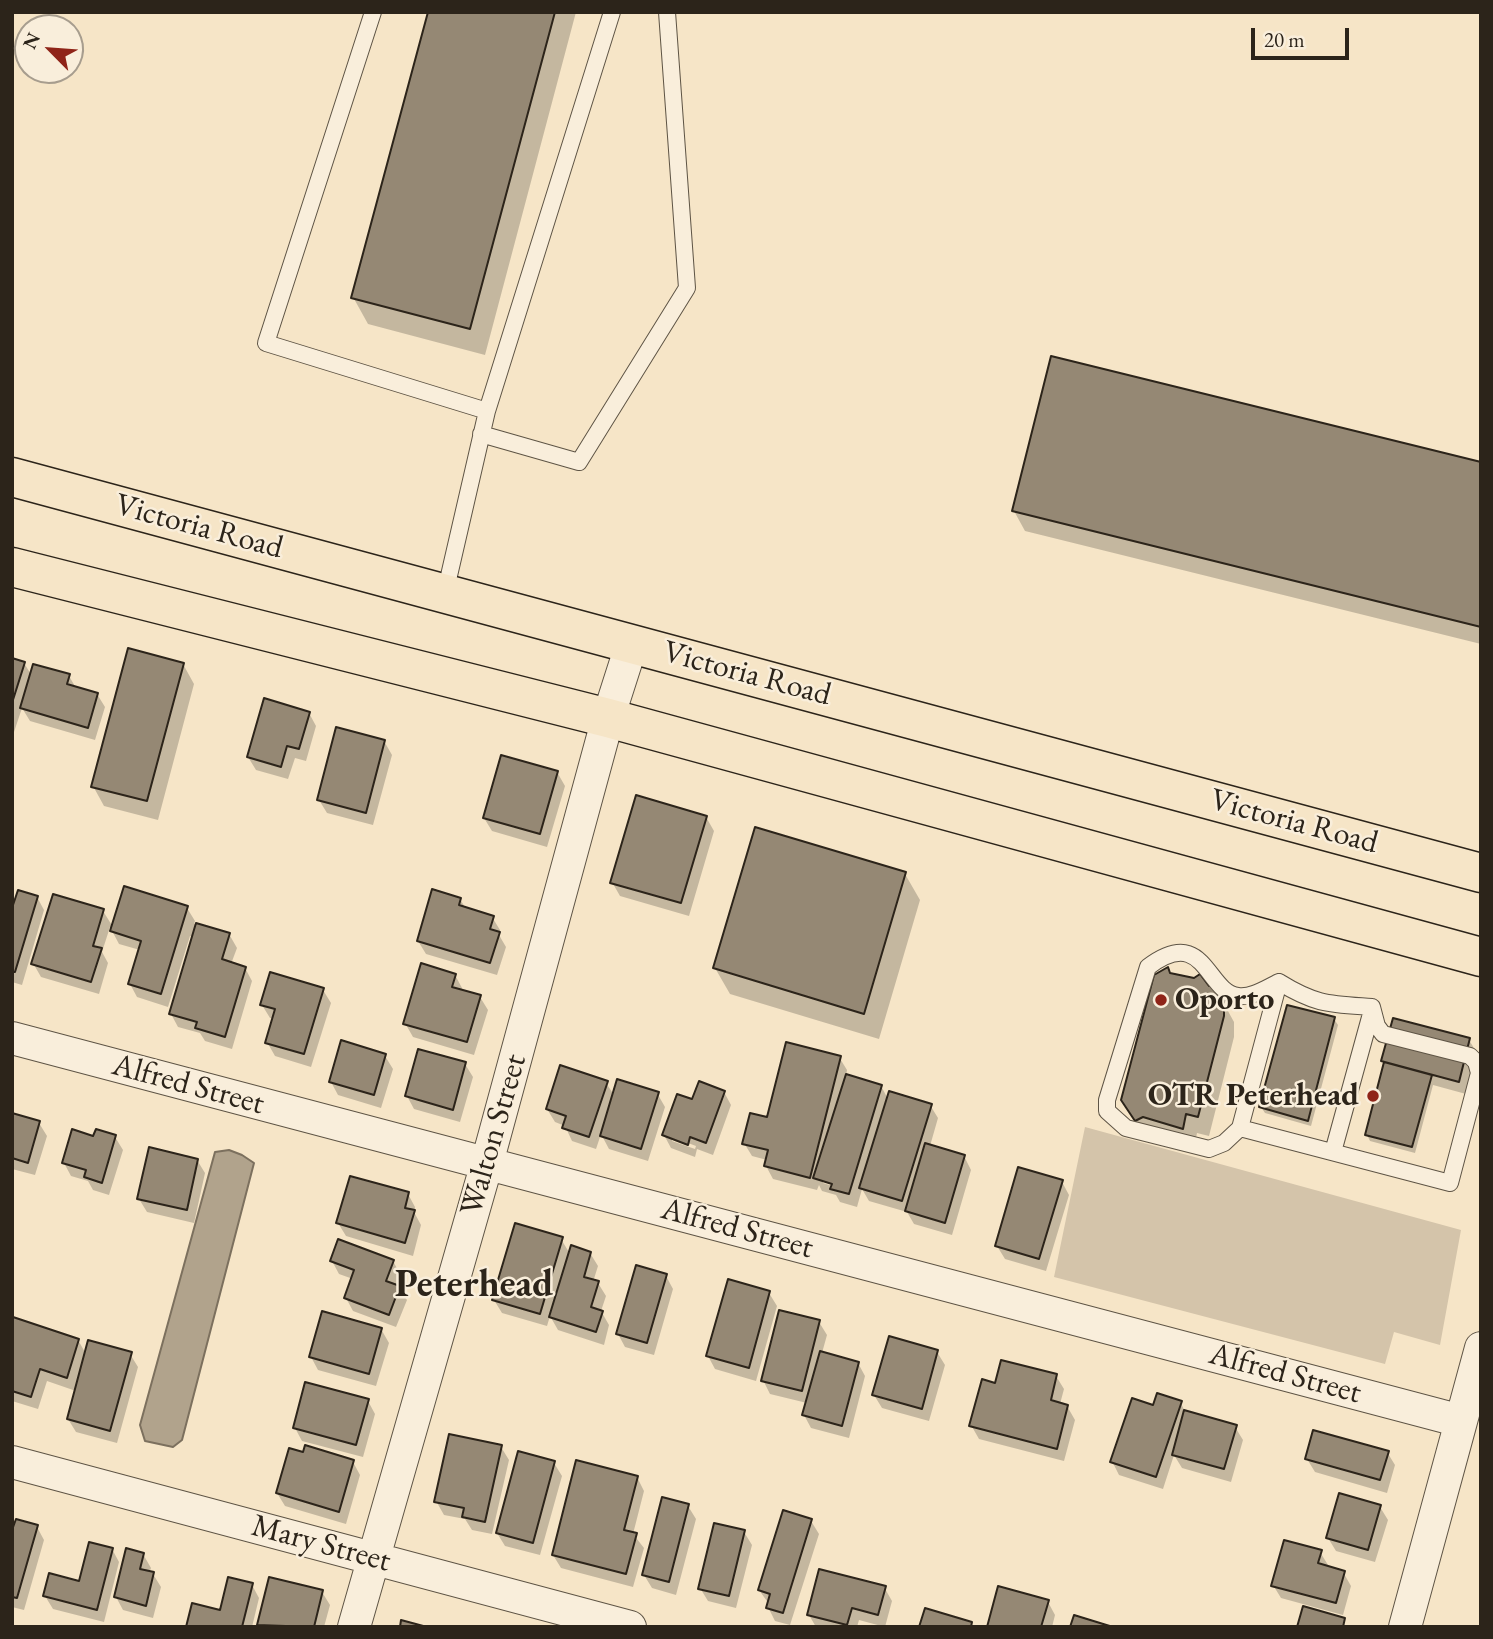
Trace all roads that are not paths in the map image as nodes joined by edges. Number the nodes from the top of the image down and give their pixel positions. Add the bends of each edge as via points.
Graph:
1 (373, 12) edge
2 (612, 12) edge
3 (667, 12) edge
4 (487, 411) junction
5 (481, 434) junction
6 (12, 477) edge
7 (12, 568) edge
8 (445, 593) junction
9 (632, 643) junction
10 (608, 718) junction
11 (1481, 873) edge
12 (1481, 957) edge
13 (1279, 982) junction
14 (1372, 1007) junction
15 (12, 1038) edge
16 (1240, 1128) junction
17 (1333, 1152) junction
18 (487, 1163) junction
19 (1481, 1348) edge
20 (1461, 1420) junction
21 (12, 1462) edge
22 (372, 1557) junction
23 (354, 1627) edge
24 (630, 1627) edge
25 (1405, 1627) edge

1 - 4 lane via 266,343
2 - 4 lane
3 - 5 lane via 687,288 579,462
4 - 5 lane
5 - 8 lane
6 - 8 highway, Victoria Road
7 - 10 highway
8 - 9 highway, Victoria Road
9 - 10 street, Walton Street
9 - 11 highway, Victoria Road
10 - 12 highway
10 - 18 street, Walton Street
13 - 14 lane via 1323,1004
13 - 16 lane
13 - 16 lane via 1250,996 1235,996 1192,956 1175,953 1161,957 1148,967 1107,1100 1107,1111 1126,1128 1209,1149
14 - 17 lane
14 - 17 lane via 1383,1034 1470,1056 1476,1062 1479,1073 1450,1183
15 - 18 street, Alfred Street
16 - 17 lane
18 - 20 street, Alfred Street
18 - 22 street, Walton Street
19 - 20 street
20 - 25 street
21 - 22 street, Mary Street
22 - 23 street, Walton Street
22 - 24 street, Mary Street

